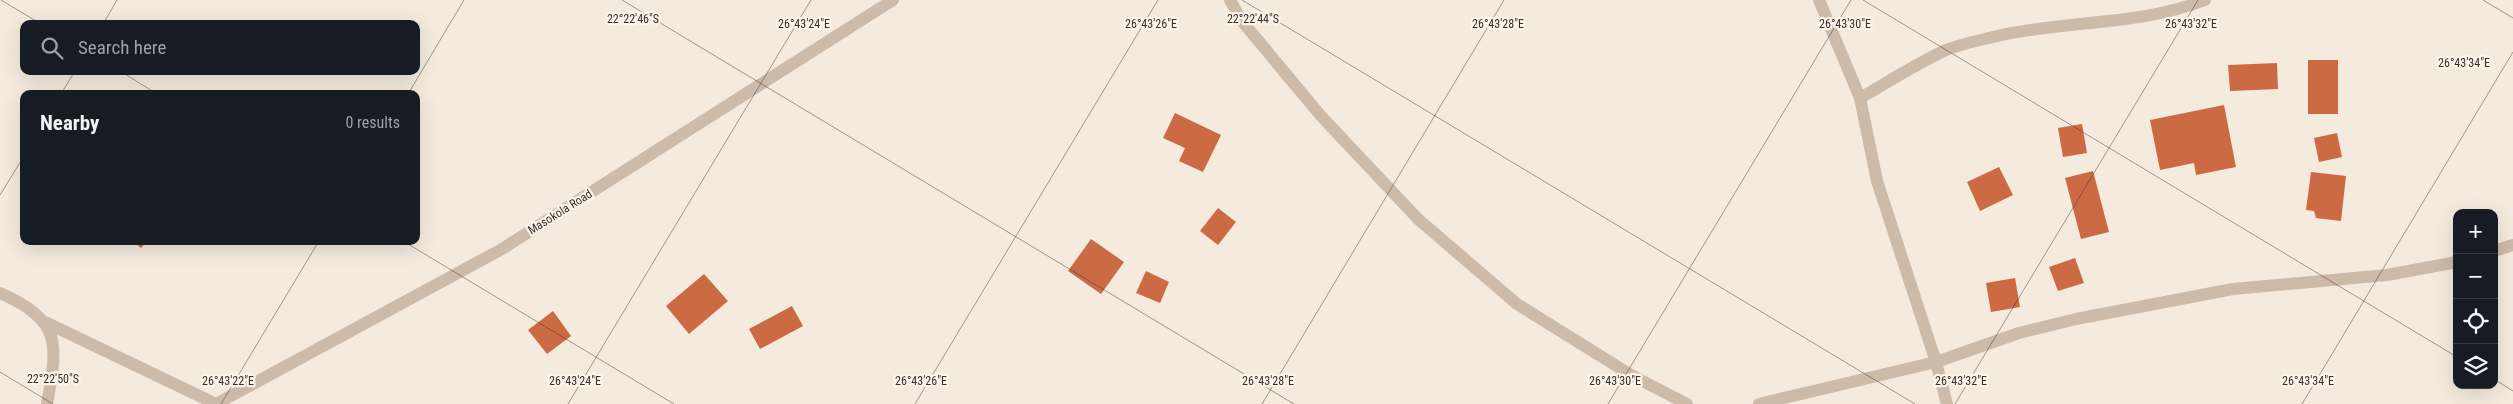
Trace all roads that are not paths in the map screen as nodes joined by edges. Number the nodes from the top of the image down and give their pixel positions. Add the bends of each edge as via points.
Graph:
1 (892, 0) edge
2 (1230, 0) edge
3 (1819, 0) edge
4 (2205, 0) edge
5 (1860, 98) junction
6 (2513, 245) edge
7 (2498, 250) edge
8 (2453, 263) edge
9 (0, 293) edge
10 (45, 322) junction
11 (1936, 362) junction
12 (47, 404) edge
13 (216, 404) edge
14 (1687, 404) edge
15 (1759, 404) edge
16 (1947, 404) edge

1 - 13 street, Masokola Road via 502,249
2 - 14 street via 1241,20 1321,116 1418,219 1517,304 1631,375
3 - 5 street
4 - 5 street via 2161,14 2057,25 1997,36 1947,50
5 - 11 street via 1877,181
6 - 7 street
8 - 11 street via 2387,274 2233,289 2076,319 2019,333
9 - 10 street via 20,302
10 - 12 street via 54,350
10 - 13 street
11 - 15 street
11 - 16 street

